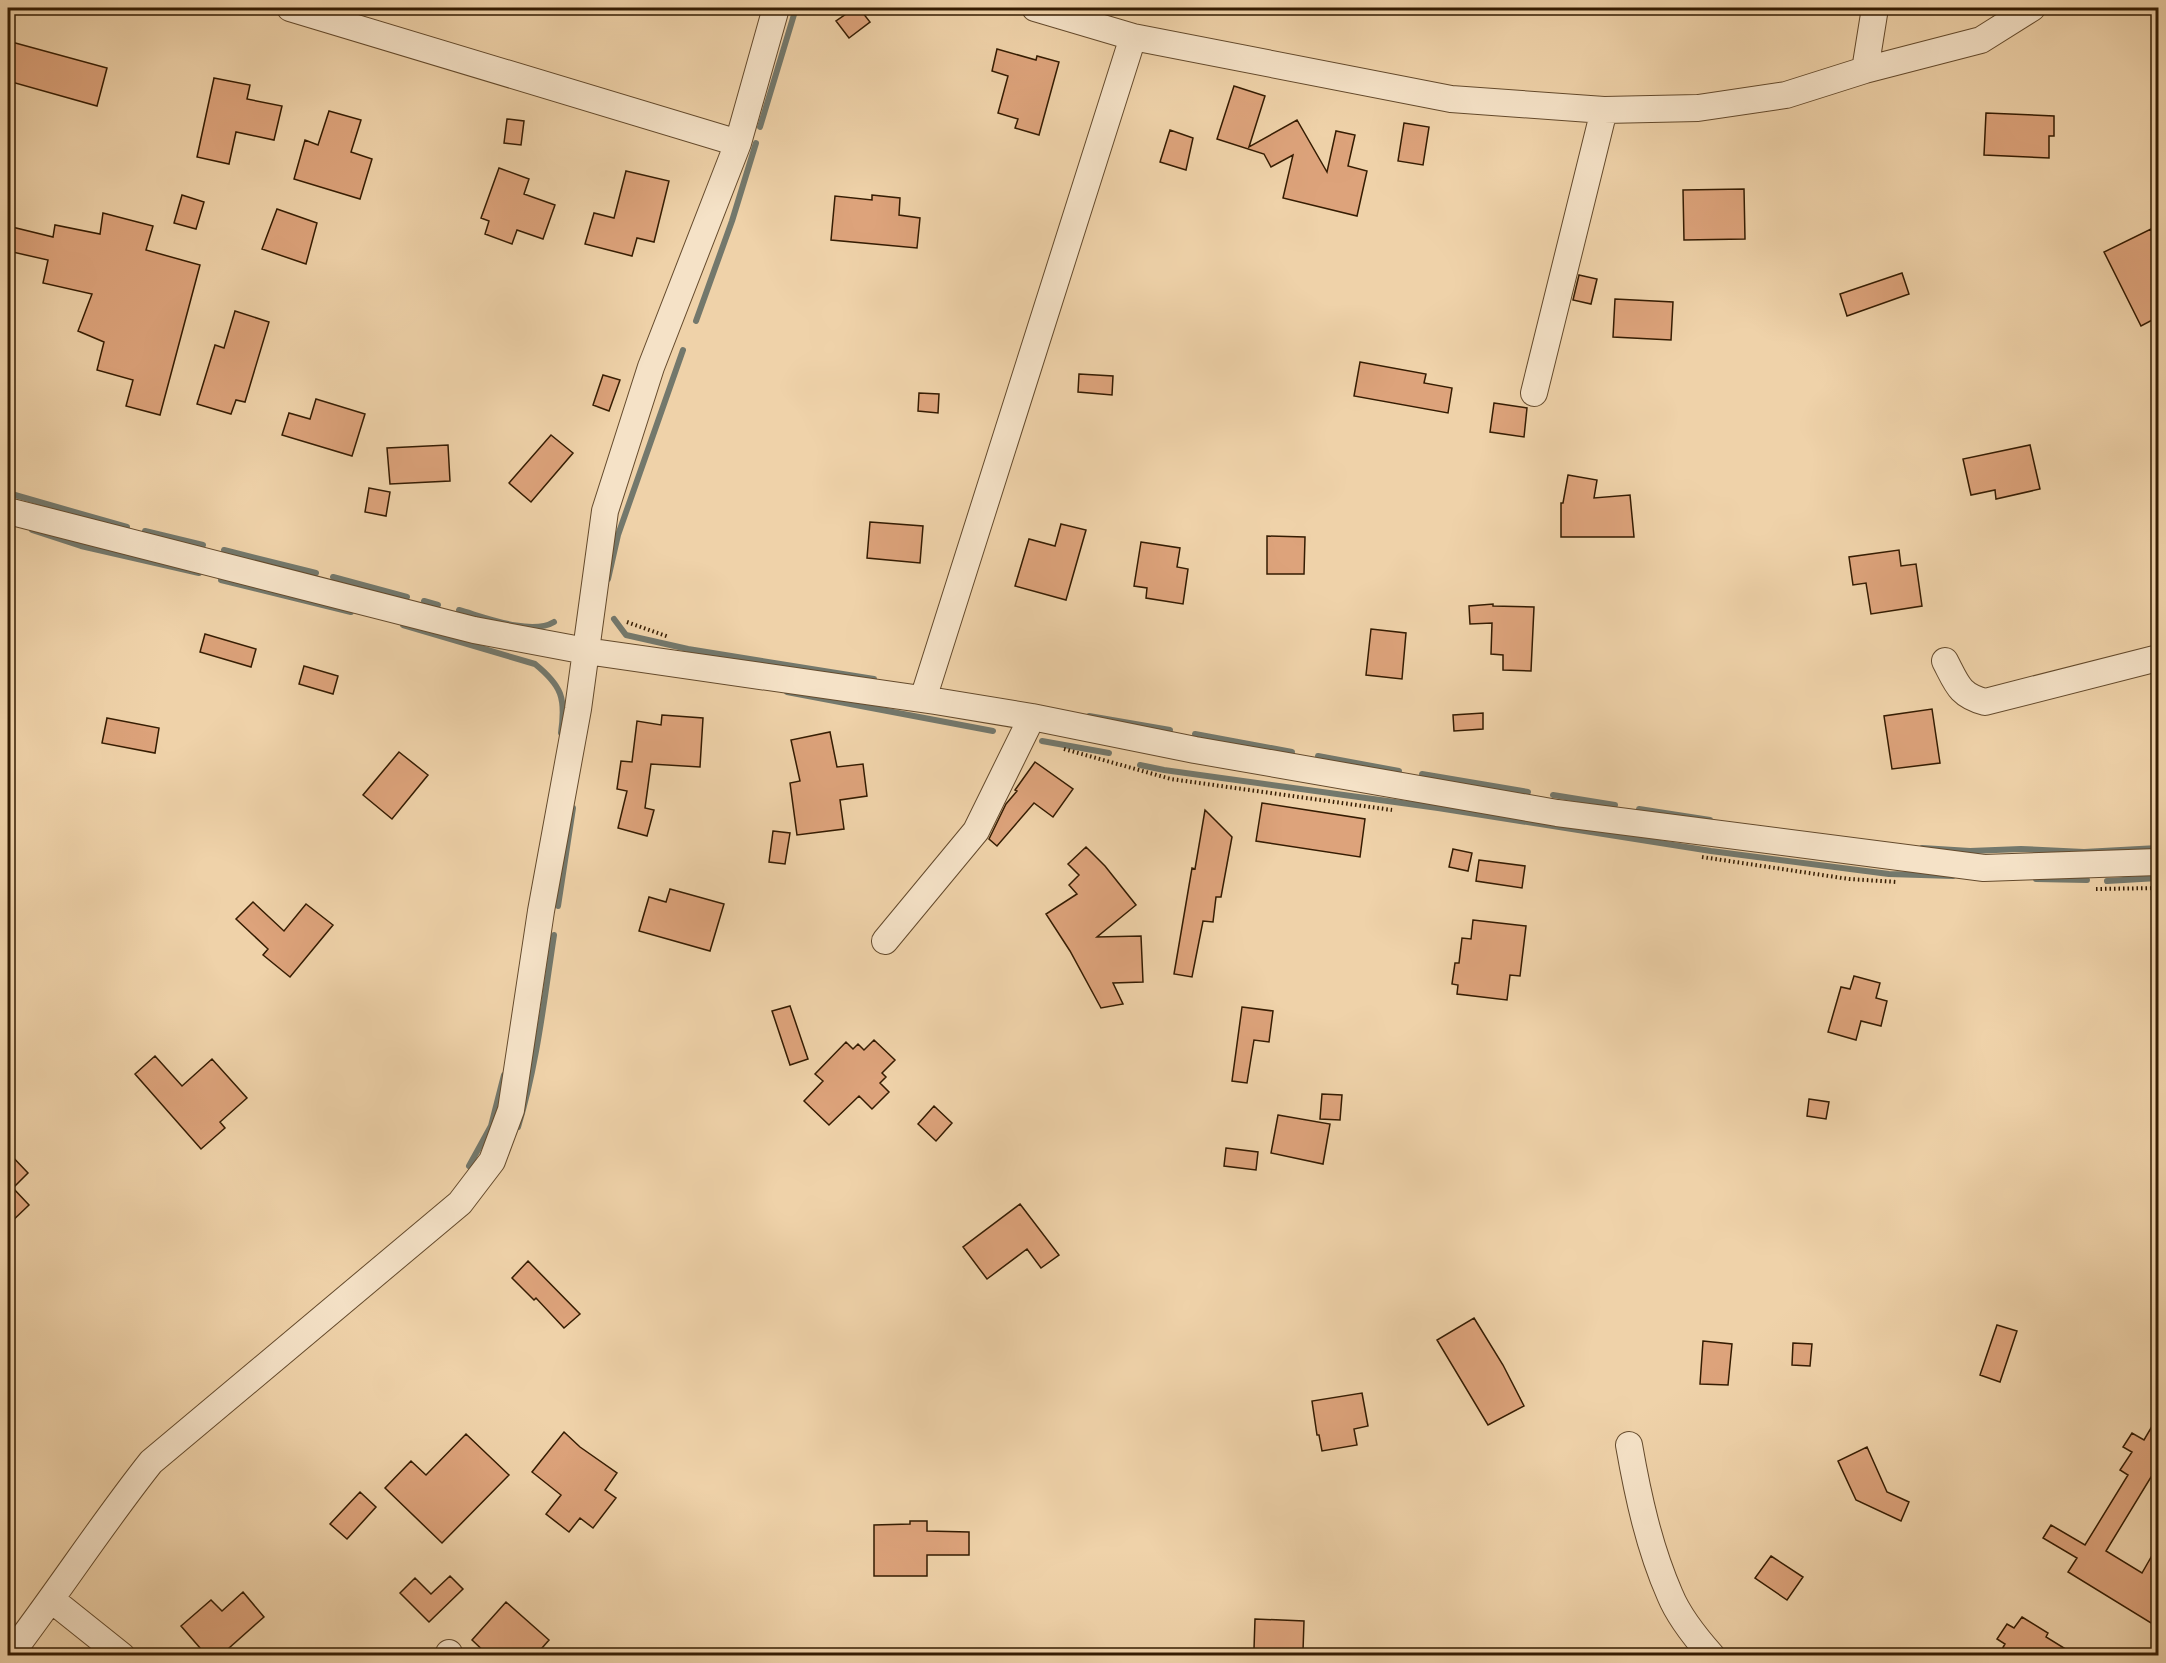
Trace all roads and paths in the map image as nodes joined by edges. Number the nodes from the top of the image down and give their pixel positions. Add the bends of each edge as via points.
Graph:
1 (290, 8) edge
2 (776, 8) edge
3 (1035, 8) edge
4 (1875, 8) edge
5 (2032, 8) edge
6 (1132, 37) junction
7 (1864, 70) junction
8 (1604, 110) junction
9 (738, 143) junction
10 (1534, 393) dead end
11 (8, 511) edge
12 (586, 651) junction
13 (2158, 658) edge
14 (1945, 661) dead end
15 (923, 699) junction
16 (1032, 717) junction
17 (2158, 862) edge
18 (885, 941) dead end
19 (1629, 1445) dead end
20 (51, 1600) junction
21 (9, 1656) edge
22 (122, 1656) edge
23 (1712, 1656) edge

1 - 9 street
2 - 9 street
3 - 6 street
4 - 7 street
5 - 7 street via 1981,40
6 - 8 street via 1450,99
6 - 15 street
7 - 8 street via 1786,95 1698,108
8 - 10 street
9 - 12 street via 651,367 605,512
11 - 12 street via 474,630
12 - 15 street
12 - 20 street via 511,1110 492,1161 460,1203 151,1462
13 - 14 street via 1985,702 1968,698
15 - 16 street
16 - 17 street via 1195,750 1557,813 1899,858 1984,868
16 - 18 street via 976,831
19 - 23 street via 1642,1514 1670,1597 1694,1636
20 - 21 street
20 - 22 street

